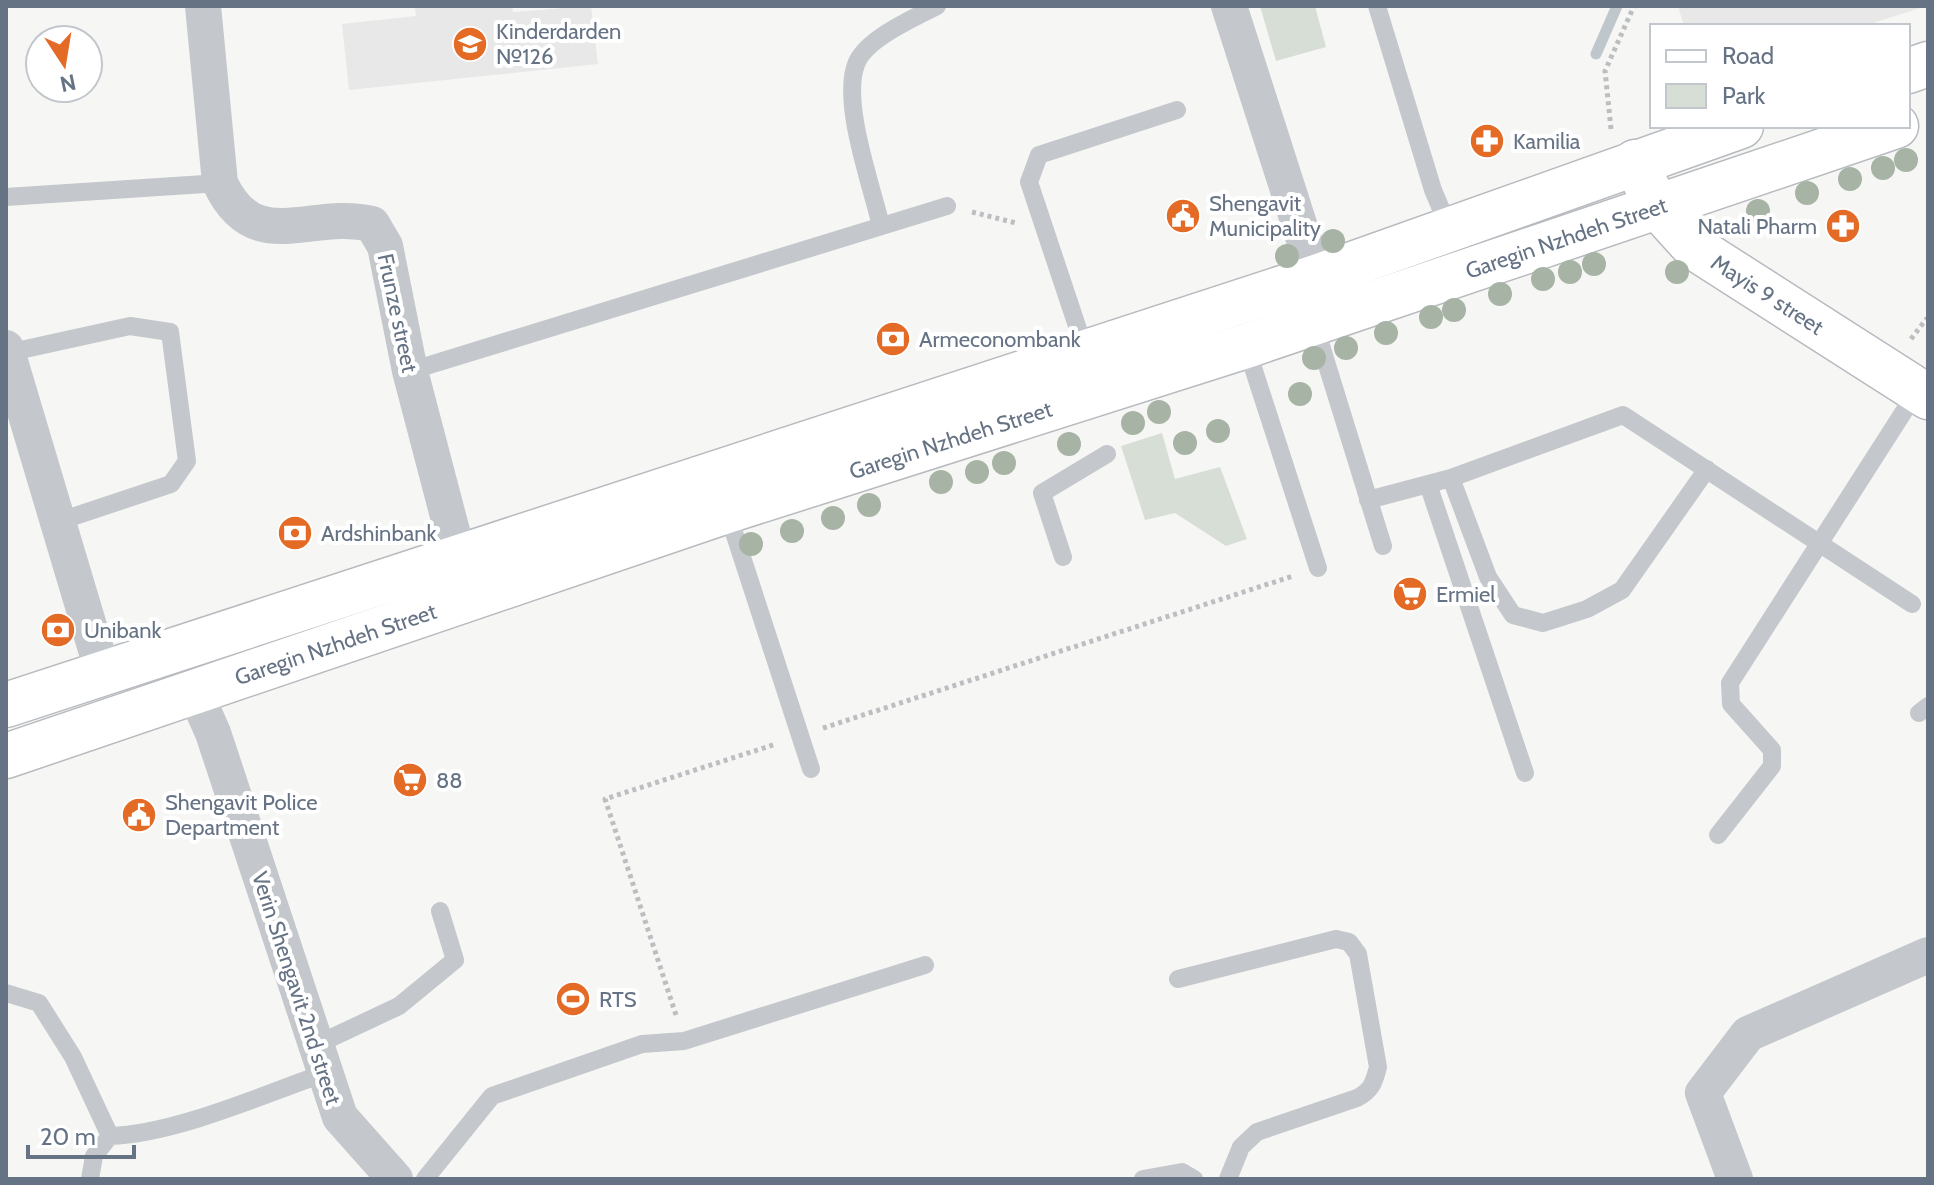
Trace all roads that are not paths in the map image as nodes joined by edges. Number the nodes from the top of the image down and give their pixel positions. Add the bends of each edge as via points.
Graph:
1 (203, 6) edge
2 (937, 6) edge
3 (1229, 6) edge
4 (1377, 6) edge
5 (1177, 110) dead end
6 (1729, 128) edge
7 (1890, 128) edge
8 (1623, 146) junction
9 (220, 183) junction
10 (6, 197) edge
11 (1656, 205) junction
12 (947, 206) road end
13 (881, 226) junction
14 (1450, 230) junction
15 (1316, 277) junction
16 (1314, 323) junction
17 (1246, 346) junction
18 (1086, 353) junction
19 (8, 365) edge
20 (410, 371) junction
21 (1923, 394) edge
22 (1107, 454) dead end
23 (1707, 469) junction
24 (1451, 478) junction
25 (1428, 484) junction
26 (1368, 500) junction
27 (727, 511) junction
28 (60, 521) junction
29 (1819, 542) junction
30 (1383, 546) dead end
31 (1063, 557) dead end
32 (459, 558) junction
33 (1318, 568) road end
34 (1912, 604) dead end
35 (103, 673) junction
36 (194, 690) junction
37 (6, 705) edge
38 (6, 756) edge
39 (811, 769) dead end
40 (1525, 773) dead end
41 (1718, 835) dead end
42 (440, 911) dead end
43 (1928, 955) edge
44 (925, 965) dead end
45 (1178, 979) dead end
46 (6, 993) edge
47 (321, 1059) junction
48 (110, 1136) junction
49 (90, 1179) edge
50 (395, 1179) edge
51 (425, 1179) edge
52 (1143, 1179) edge
53 (1194, 1179) edge
54 (1228, 1179) edge
55 (1735, 1179) edge

1 - 9 street, Frunze street
2 - 13 lane via 886,33 857,61 851,96
3 - 15 street
4 - 14 lane
5 - 18 lane via 1039,155 1029,182
6 - 8 main road, Garegin Nzhdeh Street
7 - 11 main road, Garegin Nzhdeh Street
8 - 11 main road, Mayis 9 street
8 - 14 main road, Garegin Nzhdeh Street
9 - 10 lane
9 - 20 street, Frunze street via 232,208 261,226 350,219 372,224 385,246
11 - 16 main road, Garegin Nzhdeh Street
11 - 21 main road, Mayis 9 street via 1695,248
12 - 13 lane
13 - 20 lane
14 - 15 main road, Garegin Nzhdeh Street
15 - 18 main road, Garegin Nzhdeh Street
16 - 17 main road, Garegin Nzhdeh Street
16 - 26 lane
17 - 27 main road, Garegin Nzhdeh Street
17 - 33 lane
18 - 32 main road, Garegin Nzhdeh Street
19 - 28 street
19 - 28 lane via 130,326 170,332 187,461 171,484
20 - 32 street, Frunze street
21 - 29 lane
22 - 31 lane via 1042,493
23 - 24 lane via 1623,415
23 - 24 lane via 1622,590 1587,609 1543,623 1513,615 1488,577
23 - 29 lane
24 - 25 lane
25 - 26 lane
25 - 40 lane
26 - 30 lane
27 - 36 main road, Garegin Nzhdeh Street
27 - 39 lane
28 - 35 street
29 - 34 lane
29 - 41 lane via 1730,683 1731,704 1772,750 1772,766
32 - 35 main road, Garegin Nzhdeh Street
35 - 37 main road, Garegin Nzhdeh Street
36 - 38 main road, Garegin Nzhdeh Street
36 - 47 street, Verin Shengavit 2nd street
42 - 47 lane via 455,960
43 - 55 street via 1748,1034 1703,1093
44 - 51 lane via 684,1041 642,1044 492,1096
45 - 54 lane via 1336,939 1349,942 1358,954 1378,1067 1374,1083 1357,1098 1257,1132 1241,1147
46 - 48 lane via 39,1003 73,1057
47 - 48 lane via 168,1126
47 - 50 street, Verin Shengavit 2nd street via 340,1117
48 - 49 lane via 94,1156
52 - 53 lane via 1182,1172

